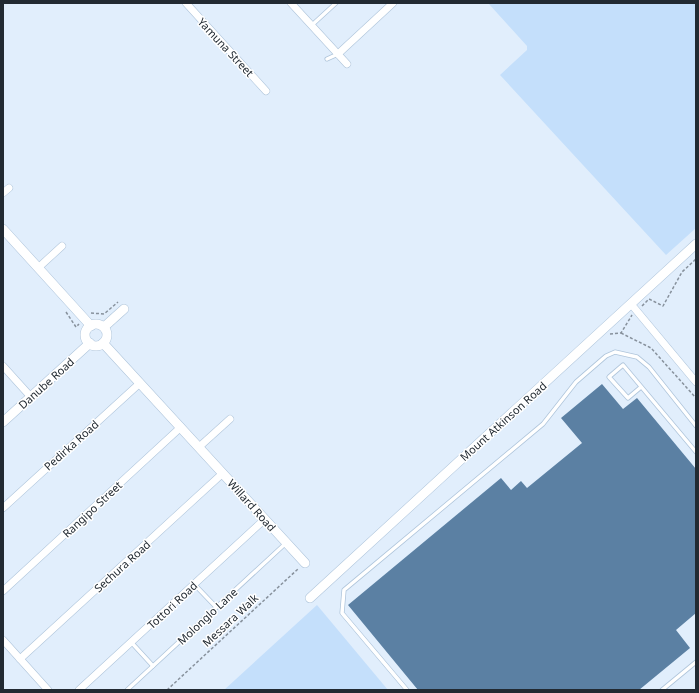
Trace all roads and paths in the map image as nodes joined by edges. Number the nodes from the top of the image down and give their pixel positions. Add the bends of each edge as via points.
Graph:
1 (186, 3) edge
2 (291, 3) edge
3 (336, 3) edge
4 (392, 3) edge
5 (312, 26) junction
6 (338, 54) junction
7 (327, 59) dead end
8 (347, 64) dead end
9 (266, 91) dead end
10 (9, 188) dead end
11 (3, 193) edge
12 (3, 229) edge
13 (696, 244) edge
14 (62, 246) dead end
15 (38, 268) junction
16 (631, 304) junction
17 (121, 305) joint
18 (91, 312) dead end
19 (91, 326) junction
20 (104, 327) junction
21 (621, 333) dead end
22 (90, 343) junction
23 (103, 343) junction
24 (3, 366) edge
25 (696, 382) edge
26 (140, 383) junction
27 (642, 387) junction
28 (31, 397) junction
29 (696, 398) edge
30 (230, 419) dead end
31 (3, 422) edge
32 (696, 426) edge
33 (181, 427) junction
34 (199, 447) junction
35 (696, 452) edge
36 (223, 474) junction
37 (3, 508) edge
38 (265, 519) junction
39 (286, 543) junction
40 (305, 563) joint
41 (194, 584) junction
42 (3, 591) edge
43 (310, 598) dead end
44 (216, 607) junction
45 (3, 640) edge
46 (131, 642) junction
47 (20, 659) junction
48 (696, 662) edge
49 (153, 666) junction
50 (48, 690) edge
51 (79, 690) edge
52 (127, 690) edge
53 (167, 690) edge
54 (407, 690) edge
55 (662, 690) edge

1 - 9 street, Yamuna Street
2 - 5 street
3 - 5 lane
4 - 6 street
5 - 6 street
6 - 7 lane
6 - 8 street
10 - 11 street
12 - 15 street
13 - 16 street, Mount Atkinson Road
14 - 15 street
15 - 19 street
16 - 25 street
16 - 43 street, Mount Atkinson Road
17 - 18 path via 104,314
17 - 20 street
19 - 20 street via 98,324
19 - 22 street via 86,334
20 - 23 street via 107,337
21 - 29 path via 651,348
22 - 23 street via 97,346
22 - 28 street, Danube Road
23 - 26 street, Willard Road
24 - 28 street
26 - 33 street, Willard Road
26 - 37 street, Pedirka Road
27 - 27 lane via 628,398 609,377 623,365
27 - 35 lane
28 - 31 street, Danube Road
30 - 34 street
32 - 54 lane via 650,367 637,357 615,352 606,356 576,382 544,424 344,590 342,613
33 - 34 street, Willard Road
33 - 42 street, Rangipo Street
34 - 36 street, Willard Road
36 - 38 street, Willard Road
36 - 47 street, Sechura Road
38 - 39 street, Willard Road
38 - 41 street, Tottori Road
39 - 40 street, Willard Road
39 - 44 lane, Molonglo Lane
40 - 53 path, Messara Walk
41 - 44 lane
41 - 46 street, Tottori Road
44 - 49 lane, Molonglo Lane
45 - 47 street
46 - 49 lane
46 - 51 street, Tottori Road
47 - 50 street
48 - 55 lane
49 - 52 lane, Molonglo Lane

